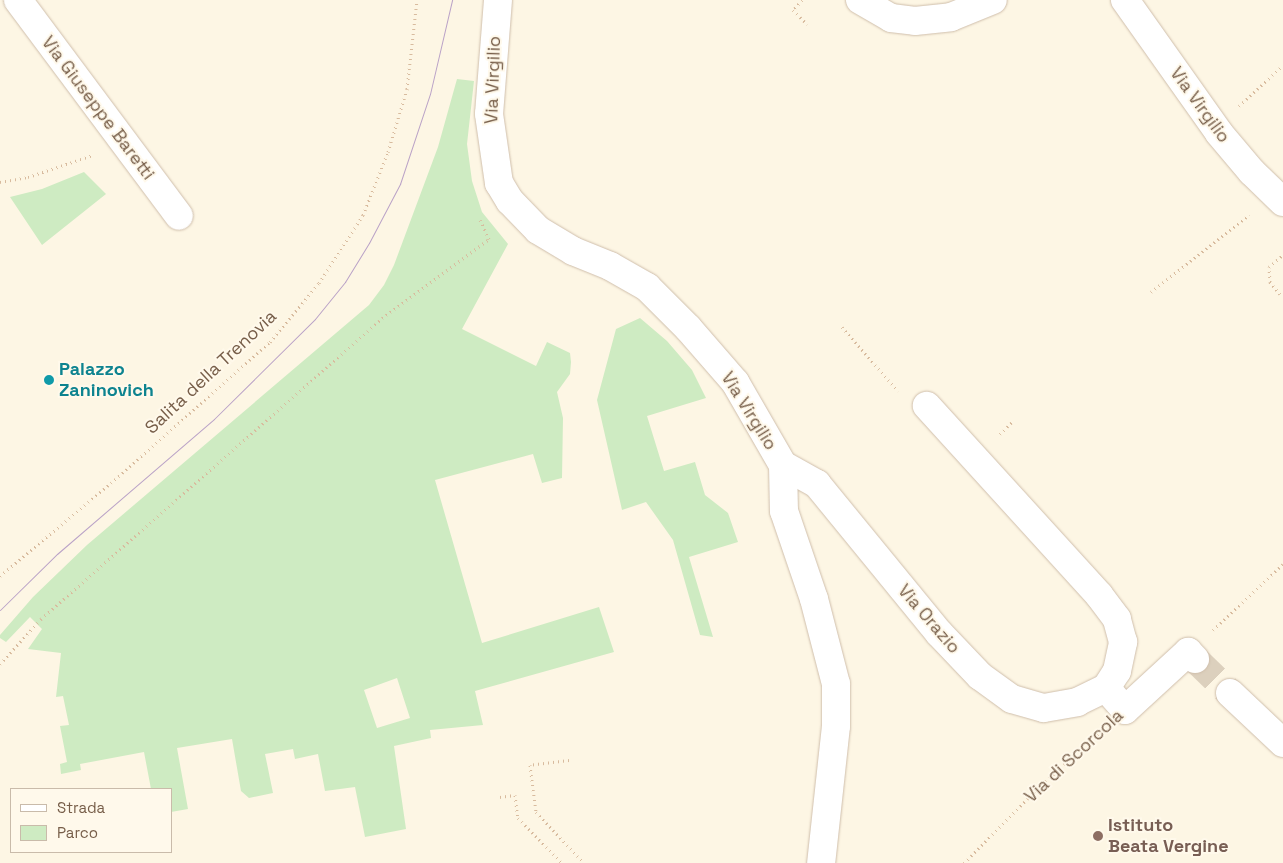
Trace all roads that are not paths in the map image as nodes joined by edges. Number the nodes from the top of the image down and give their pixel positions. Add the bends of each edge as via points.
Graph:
1 (18, 0) edge
2 (498, 0) edge
3 (860, 0) edge
4 (992, 0) edge
5 (1125, 0) edge
6 (1279, 198) edge
7 (179, 216) dead end
8 (927, 406) road end
9 (783, 465) junction
10 (1192, 656) road end
11 (1106, 688) junction
12 (1230, 694) tunnel mouth
13 (1283, 743) edge
14 (821, 863) edge

1 - 7 street, Via Giuseppe Baretti
2 - 9 street, Via Virgilio via 489,114 499,183 510,201 538,230 647,288 736,382
3 - 4 street via 890,18 915,21 951,17
5 - 6 street, Via Virgilio via 1219,133
8 - 11 street via 1100,595 1117,619 1123,642 1117,671
9 - 11 street, Via Orazio via 817,484 940,633 980,676 1012,699 1044,708 1077,702
9 - 14 street, Via Virgilio via 784,511 814,599 836,684 836,726
10 - 11 street, Via di Scorcola via 1125,710
12 - 13 street

